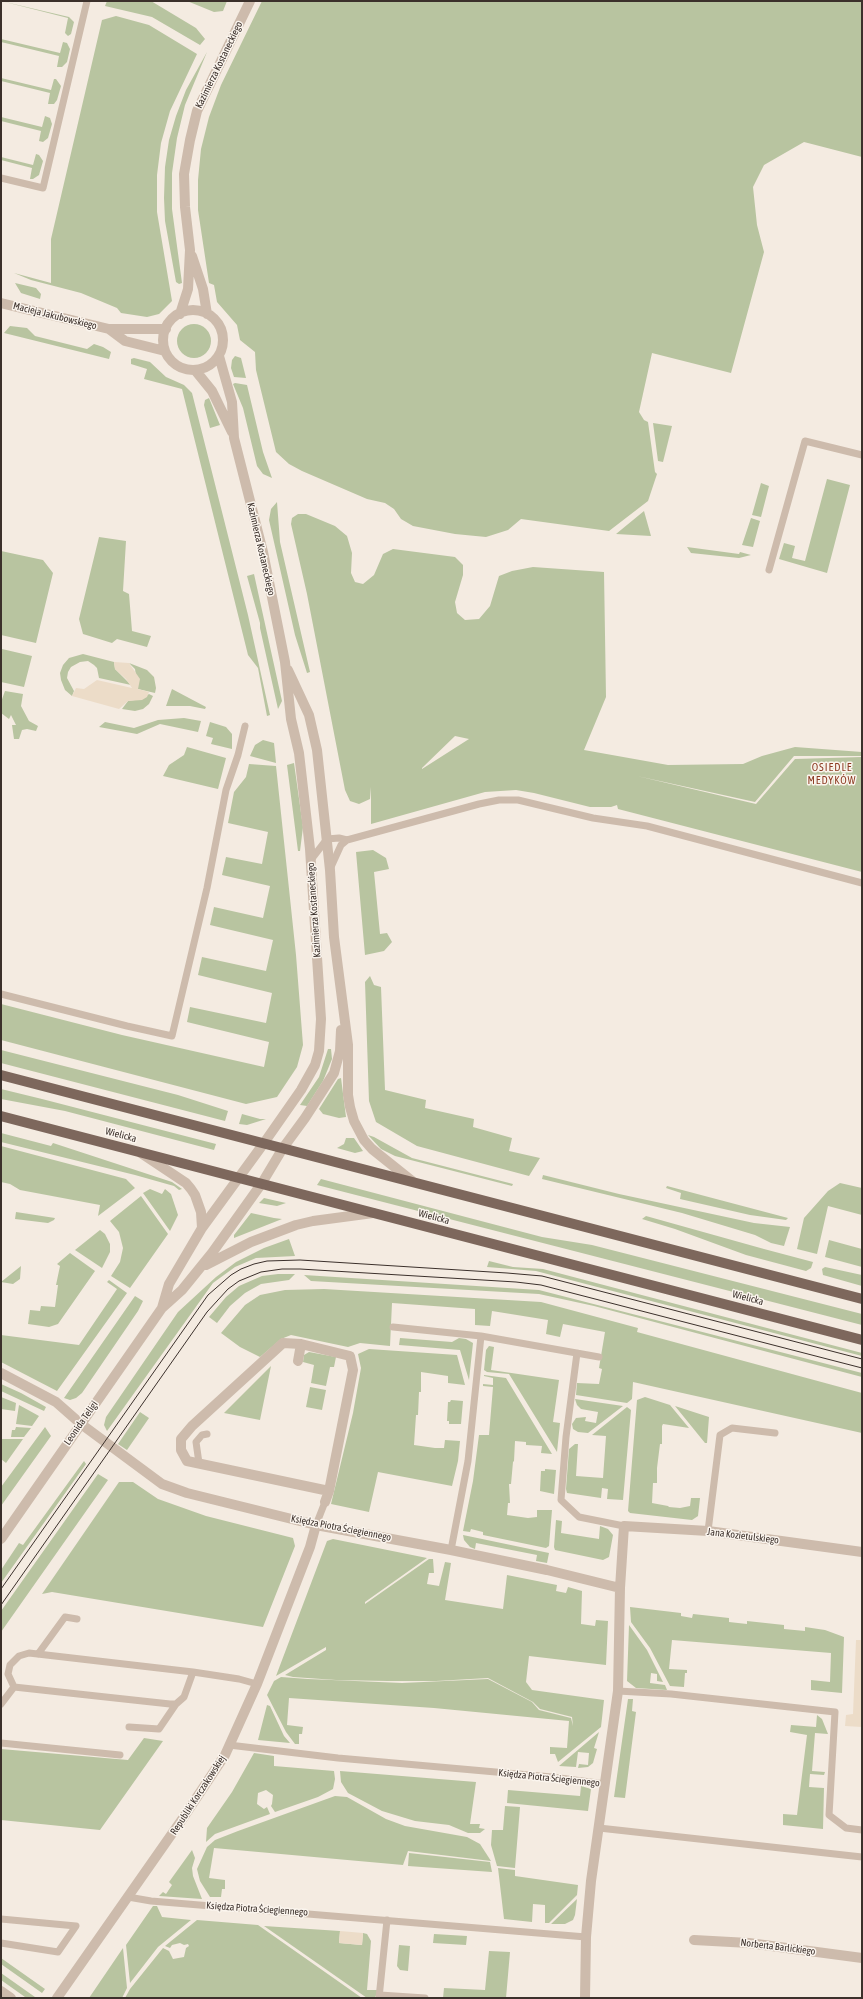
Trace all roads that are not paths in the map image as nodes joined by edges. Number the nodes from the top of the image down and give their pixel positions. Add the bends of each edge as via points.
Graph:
1 (87, 1) edge
2 (250, 1) edge
3 (1, 178) edge
4 (190, 250) junction
5 (1, 303) edge
6 (180, 314) junction
7 (207, 314) junction
8 (109, 329) junction
9 (166, 329) junction
10 (165, 350) junction
11 (219, 356) junction
12 (195, 370) junction
13 (234, 438) junction
14 (862, 456) edge
15 (769, 570) dead end
16 (285, 662) junction
17 (245, 726) dead end
18 (327, 839) junction
19 (346, 840) junction
20 (310, 861) junction
21 (330, 870) junction
22 (862, 883) edge
23 (1, 994) edge
24 (342, 1008) junction
25 (1, 1075) edge
26 (1, 1116) edge
27 (264, 1142) junction
28 (283, 1148) junction
29 (140, 1152) junction
30 (238, 1176) junction
31 (412, 1181) junction
32 (262, 1183) junction
33 (374, 1213) junction
34 (202, 1228) junction
35 (199, 1268) junction
36 (862, 1299) edge
37 (162, 1308) junction
38 (393, 1327) dead end
39 (481, 1336) junction
40 (862, 1340) edge
41 (301, 1344) junction
42 (577, 1353) junction
43 (599, 1357) dead end
44 (298, 1361) dead end
45 (1, 1373) edge
46 (81, 1424) junction
47 (775, 1433) dead end
48 (206, 1434) dead end
49 (199, 1463) junction
50 (329, 1491) junction
51 (325, 1502) joint
52 (316, 1525) junction
53 (624, 1526) junction
54 (708, 1531) junction
55 (1, 1539) edge
56 (451, 1550) junction
57 (862, 1552) edge
58 (620, 1588) junction
59 (76, 1619) dead end
60 (38, 1654) junction
61 (193, 1672) junction
62 (257, 1684) junction
63 (14, 1687) junction
64 (618, 1691) junction
65 (1, 1704) edge
66 (176, 1704) junction
67 (129, 1727) dead end
68 (1, 1743) edge
69 (229, 1745) junction
70 (120, 1755) dead end
71 (605, 1784) junction
72 (599, 1828) junction
73 (862, 1830) edge
74 (862, 1857) edge
75 (128, 1897) junction
76 (1, 1919) edge
77 (387, 1920) junction
78 (586, 1937) junction
79 (694, 1940) dead end
80 (1, 1943) edge
81 (862, 1958) edge
82 (1, 1991) edge
83 (380, 1996) edge
84 (11, 1998) edge
85 (57, 1998) edge
86 (424, 1998) edge
87 (585, 1998) edge

1 - 3 lane via 43,188
2 - 4 street, Kazimierza Kostaneckiego via 197,111 190,140 184,174
4 - 6 street, Kazimierza Kostaneckiego via 188,289
4 - 7 street, Kazimierza Kostaneckiego via 203,289
5 - 8 street, Macieja Jakubowskiego
6 - 7 street via 189,311
6 - 9 street
7 - 11 street via 221,329 223,346
8 - 9 street, Macieja Jakubowskiego
8 - 10 street, Macieja Jakubowskiego via 125,341
9 - 10 street
10 - 12 street via 177,365
11 - 12 street via 213,363
11 - 13 street, Kazimierza Kostaneckiego via 232,402
12 - 13 street, Kazimierza Kostaneckiego via 212,391
13 - 16 street, Kazimierza Kostaneckiego via 263,552
14 - 15 lane via 804,441
16 - 18 street, Kazimierza Kostaneckiego via 309,715 317,750
16 - 20 street, Kazimierza Kostaneckiego via 291,719 299,753
17 - 23 lane via 226,790 207,888 172,1036
18 - 19 lane
18 - 20 lane
18 - 21 street, Kazimierza Kostaneckiego
19 - 21 lane via 337,852
19 - 22 lane via 478,804 518,800 592,818 647,826
20 - 27 street, Kazimierza Kostaneckiego via 321,1019 319,1051 309,1078
21 - 24 street, Kazimierza Kostaneckiego
24 - 28 street, Kazimierza Kostaneckiego via 340,1051 334,1073
24 - 31 street, Kazimierza Kostaneckiego via 348,1044 348,1095 354,1121 372,1149
25 - 27 main road
26 - 29 main road, Wielicka
27 - 28 main road
27 - 30 street, Leonida Teligi
28 - 31 main road
28 - 32 street, Leonida Teligi
29 - 30 main road, Wielicka
29 - 34 street via 186,1183 196,1195
30 - 32 main road, Wielicka
30 - 34 street, Leonida Teligi
31 - 36 main road
32 - 33 main road, Wielicka
32 - 35 street, Leonida Teligi
33 - 35 street via 296,1225 230,1252
33 - 40 main road, Wielicka
34 - 37 street, Leonida Teligi via 169,1284
35 - 37 street, Leonida Teligi via 182,1290
37 - 46 street, Leonida Teligi
38 - 39 lane
39 - 42 lane
39 - 56 lane via 468,1462
41 - 44 street
41 - 49 street via 283,1343 183,1435 180,1444 184,1457 187,1461
41 - 50 street via 350,1356 353,1370
42 - 43 lane
42 - 53 lane via 561,1500 579,1517
45 - 46 street, Księdza Piotra Ściegiennego via 56,1402
46 - 52 street, Księdza Piotra Ściegiennego via 162,1484 187,1493
46 - 55 street, Leonida Teligi
47 - 54 lane via 732,1428 720,1435
48 - 49 lane via 196,1442
49 - 50 street
50 - 51 street
51 - 52 lane
52 - 56 street, Księdza Piotra Ściegiennego
52 - 62 street, Republiki Korczakowskiej via 310,1547
53 - 54 street, Jana Kozietulskiego
53 - 58 street, Księdza Piotra Ściegiennego
54 - 57 street, Jana Kozietulskiego
56 - 58 street, Księdza Piotra Ściegiennego
58 - 64 street, Księdza Piotra Ściegiennego
59 - 60 lane via 65,1617
60 - 61 lane
60 - 63 lane via 29,1652 19,1656 10,1665 8,1674
61 - 62 lane
61 - 66 lane via 184,1697
62 - 69 street, Republiki Korczakowskiej
63 - 65 lane
63 - 66 lane
64 - 71 street, Księdza Piotra Ściegiennego
64 - 73 lane via 671,1694 835,1712 829,1815 846,1828
66 - 67 lane via 159,1729
68 - 70 lane
69 - 71 lane, Księdza Piotra Ściegiennego
69 - 75 street, Republiki Korczakowskiej via 225,1755
71 - 72 street, Księdza Piotra Ściegiennego
72 - 74 lane
72 - 78 street, Księdza Piotra Ściegiennego
75 - 77 lane, Księdza Piotra Ściegiennego
75 - 85 street, Republiki Korczakowskiej
76 - 80 lane via 76,1926 58,1952
77 - 78 lane, Księdza Piotra Ściegiennego
77 - 83 lane
78 - 87 street, Księdza Piotra Ściegiennego
79 - 81 street, Norberta Barlickiego via 749,1943
82 - 84 street
83 - 86 lane

